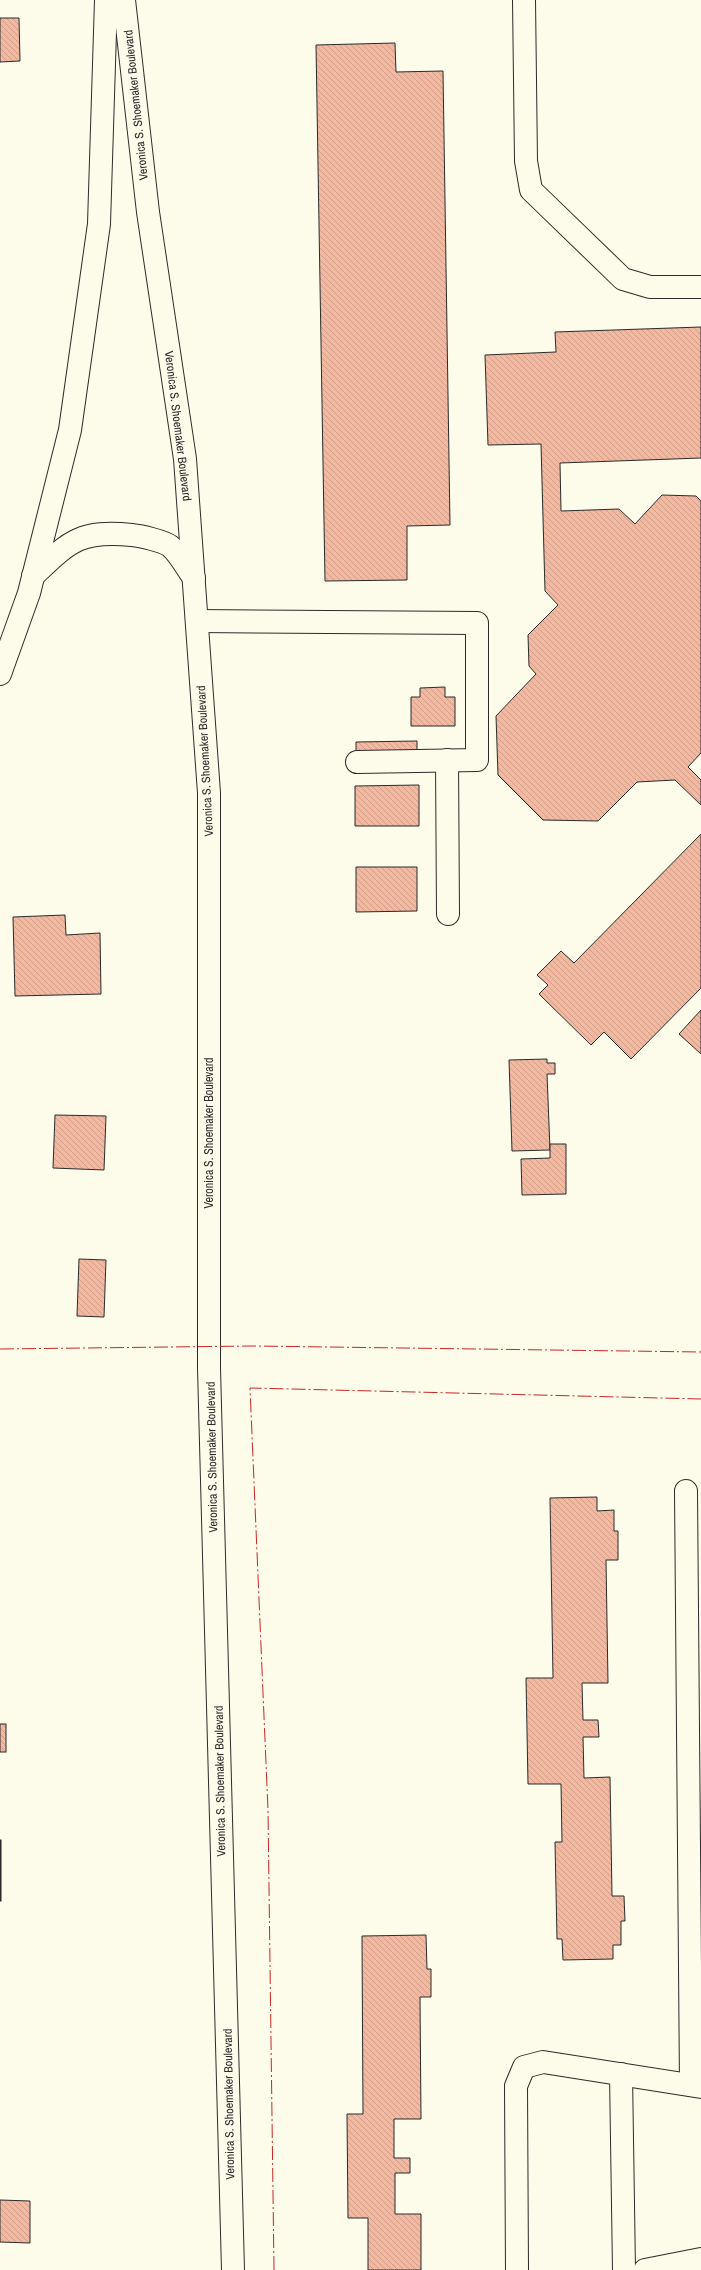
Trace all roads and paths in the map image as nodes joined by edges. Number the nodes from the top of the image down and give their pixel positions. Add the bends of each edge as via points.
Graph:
1 (106, 0) edge
2 (124, 0) edge
3 (524, 0) edge
4 (701, 287) edge
5 (33, 576) junction
6 (194, 578) junction
7 (197, 621) junction
8 (0, 674) edge
9 (447, 760) junction
10 (357, 762) dead end
11 (448, 914) dead end
12 (686, 1492) dead end
13 (621, 2074) junction
14 (696, 2086) edge
15 (697, 2263) edge
16 (233, 2270) edge
17 (517, 2270) edge
18 (624, 2270) edge
19 (645, 2270) edge

1 - 5 street, Veronica S. Shoemaker Boulevard via 99,224 70,430
2 - 6 street, Veronica S. Shoemaker Boulevard via 148,212 185,459
3 - 4 street via 526,161 531,190 623,279 650,288
5 - 6 street via 64,546 85,535 108,533 140,536 170,546
5 - 8 street, Veronica S. Shoemaker Boulevard
6 - 7 street, Veronica S. Shoemaker Boulevard
7 - 9 street via 478,623 478,760
7 - 16 street, Veronica S. Shoemaker Boulevard via 209,794 209,1368
9 - 10 street
9 - 11 street
12 - 14 street
13 - 14 street
13 - 17 street via 543,2062 524,2067 516,2086
13 - 18 street
15 - 19 street

